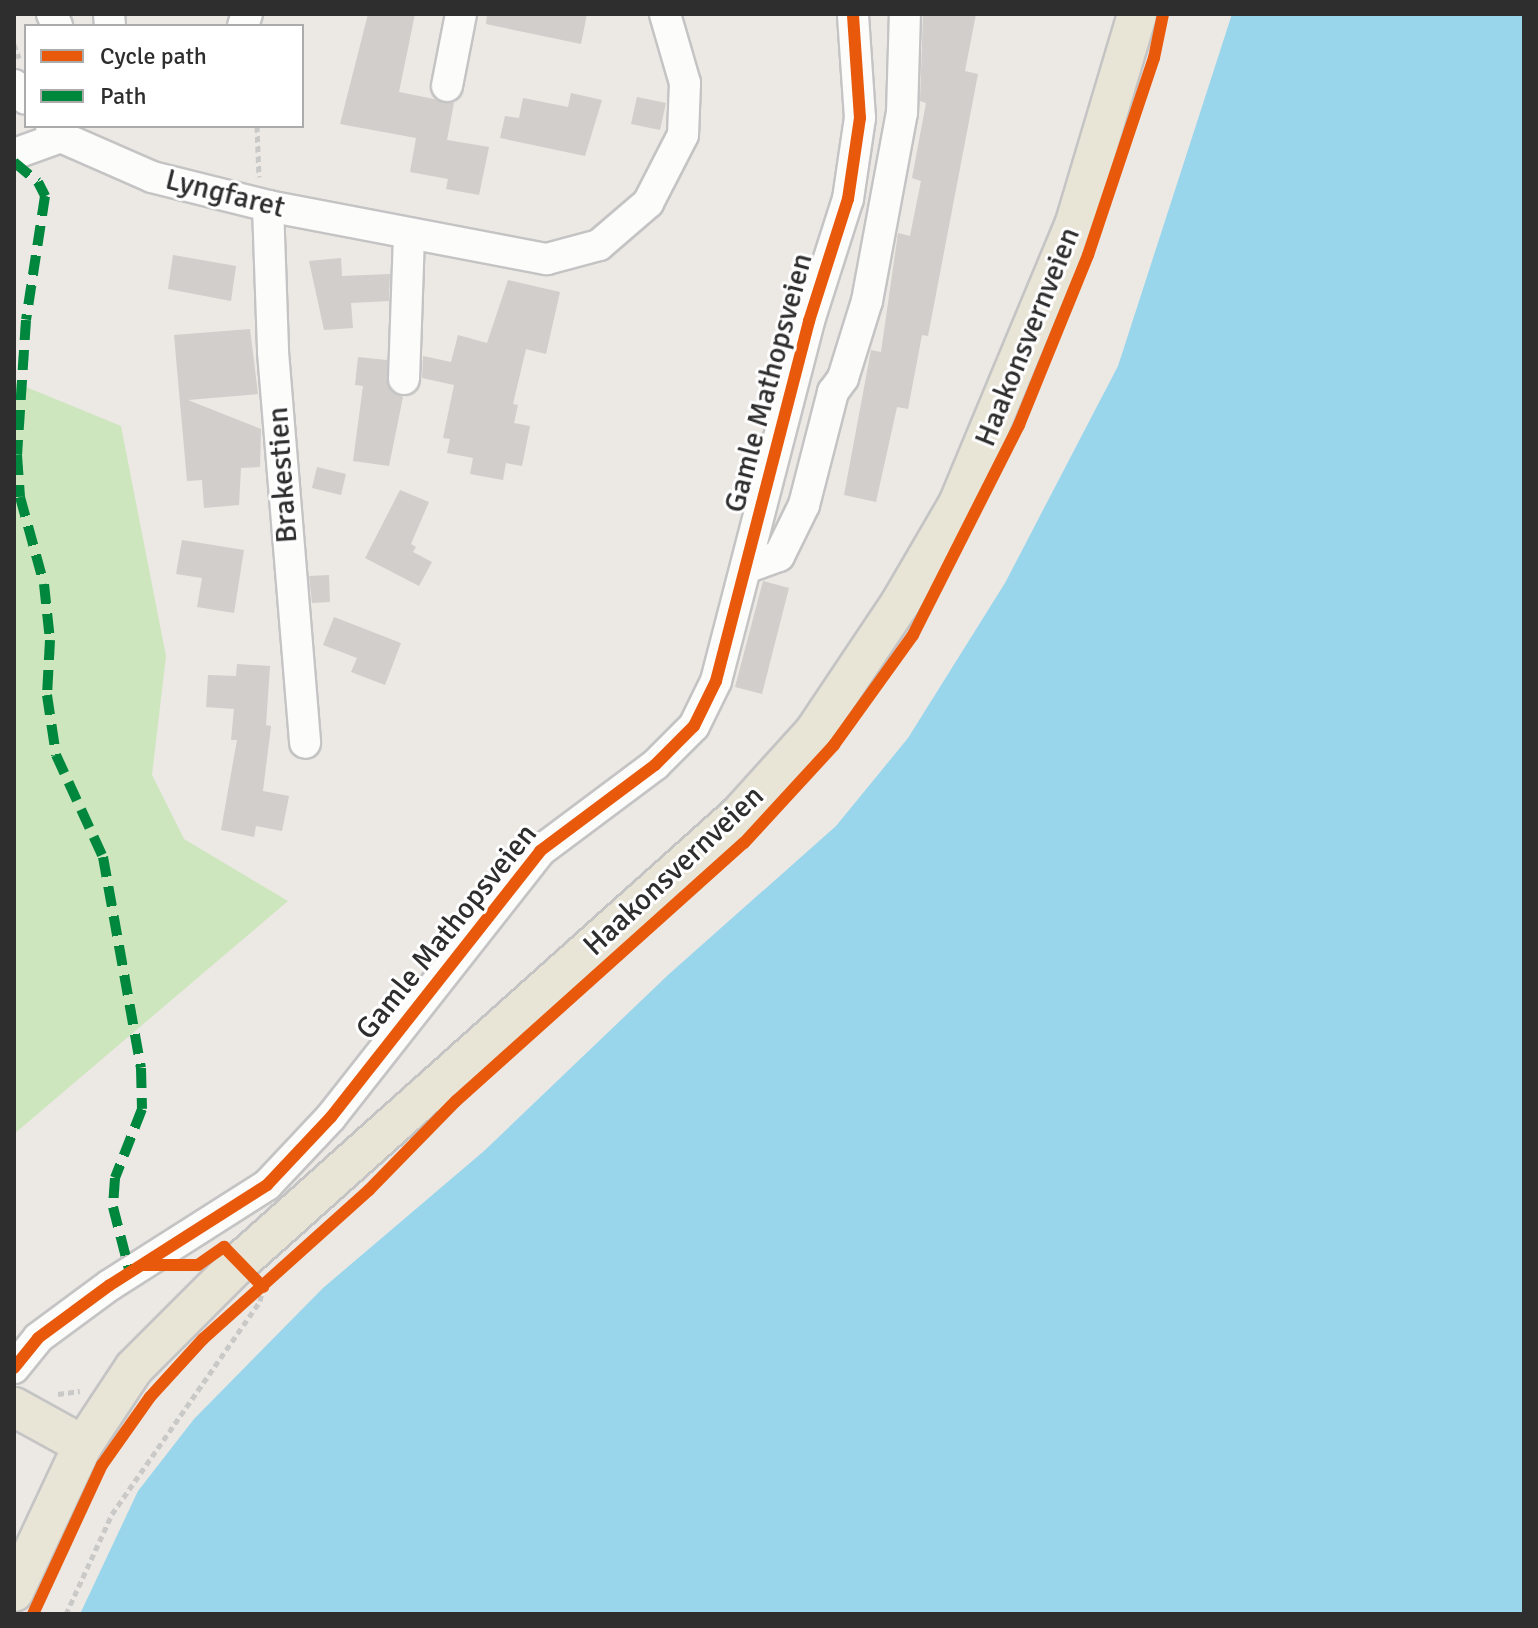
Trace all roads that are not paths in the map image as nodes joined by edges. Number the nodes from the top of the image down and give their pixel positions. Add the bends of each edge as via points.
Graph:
1 (461, 14) edge
2 (665, 14) edge
3 (853, 14) edge
4 (905, 14) edge
5 (1137, 14) edge
6 (447, 86) dead end
7 (56, 131) edge
8 (14, 154) edge
9 (268, 206) junction
10 (409, 234) junction
11 (404, 379) dead end
12 (746, 568) junction
13 (305, 743) dead end
14 (14, 1368) edge
15 (14, 1407) edge
16 (83, 1445) junction
17 (14, 1592) edge

1 - 6 street
2 - 10 street, Lyngfaret via 685,83 683,135 648,203 599,245 547,259
3 - 12 street, Gamle Mathopsveien via 860,118 848,199 809,321
4 - 12 street via 902,113 867,301 843,378 833,392 804,505 779,556
5 - 16 main road, Haakonsvernveien via 1074,226 958,504 901,602 814,732 740,814 259,1275 134,1368
7 - 8 street
7 - 9 street, Lyngfaret via 152,177
9 - 10 street, Lyngfaret
9 - 13 street, Brakestien via 273,352
10 - 11 street
12 - 14 street, Gamle Mathopsveien via 716,681 694,726 655,765 540,851 331,1117 267,1185 110,1285 38,1338
15 - 16 main road
16 - 17 main road, Haakonsvernveien

